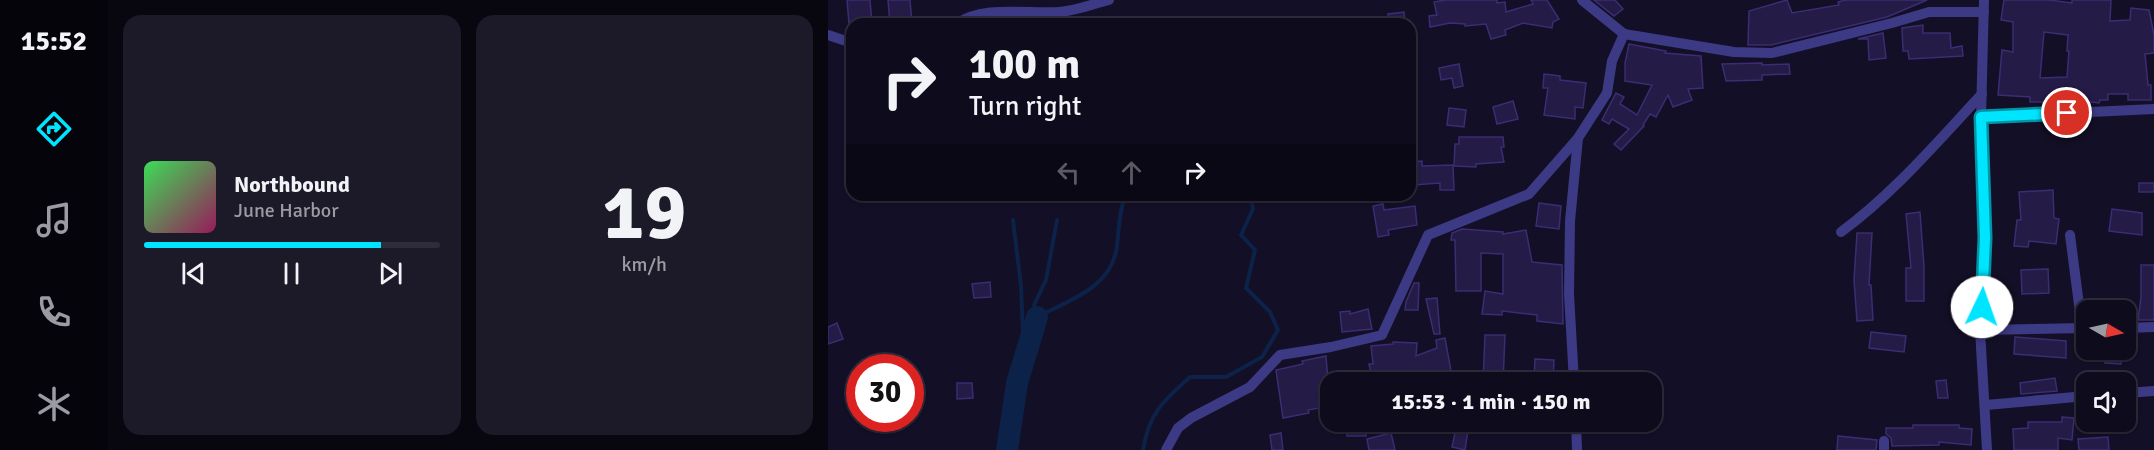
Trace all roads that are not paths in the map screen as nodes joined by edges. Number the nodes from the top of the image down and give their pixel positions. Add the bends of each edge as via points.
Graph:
1 (1109, 0) edge
2 (1582, 0) edge
3 (1984, 0) edge
4 (1984, 12) junction
5 (964, 18) edge
6 (1624, 34) junction
7 (828, 35) edge
8 (846, 41) edge
9 (1982, 94) junction
10 (2154, 109) edge
11 (1981, 117) junction
12 (1578, 138) junction
13 (1841, 232) dead end
14 (2070, 235) dead end
15 (2080, 300) edge
16 (2154, 327) edge
17 (2076, 328) edge
18 (2136, 328) edge
19 (1980, 330) junction
20 (1573, 372) edge
21 (2154, 391) edge
22 (2136, 392) edge
23 (2076, 397) edge
24 (1986, 405) junction
25 (1576, 432) edge
26 (1166, 450) edge
27 (1577, 450) edge
28 (1987, 450) edge

1 - 5 street via 1062,12 982,13
2 - 6 street
3 - 4 street
4 - 6 street via 1929,12 1772,53 1734,52
4 - 9 street
6 - 12 street via 1612,61 1607,93
7 - 8 street
9 - 11 street
9 - 13 street via 1902,178
10 - 11 street
11 - 19 street via 1985,238
12 - 20 street via 1570,221
12 - 26 street via 1529,194 1428,235 1382,335 1280,355 1250,387 1178,428
14 - 15 street
16 - 18 street
17 - 19 street
19 - 24 street
21 - 22 street
23 - 24 street
24 - 28 street
25 - 27 street

